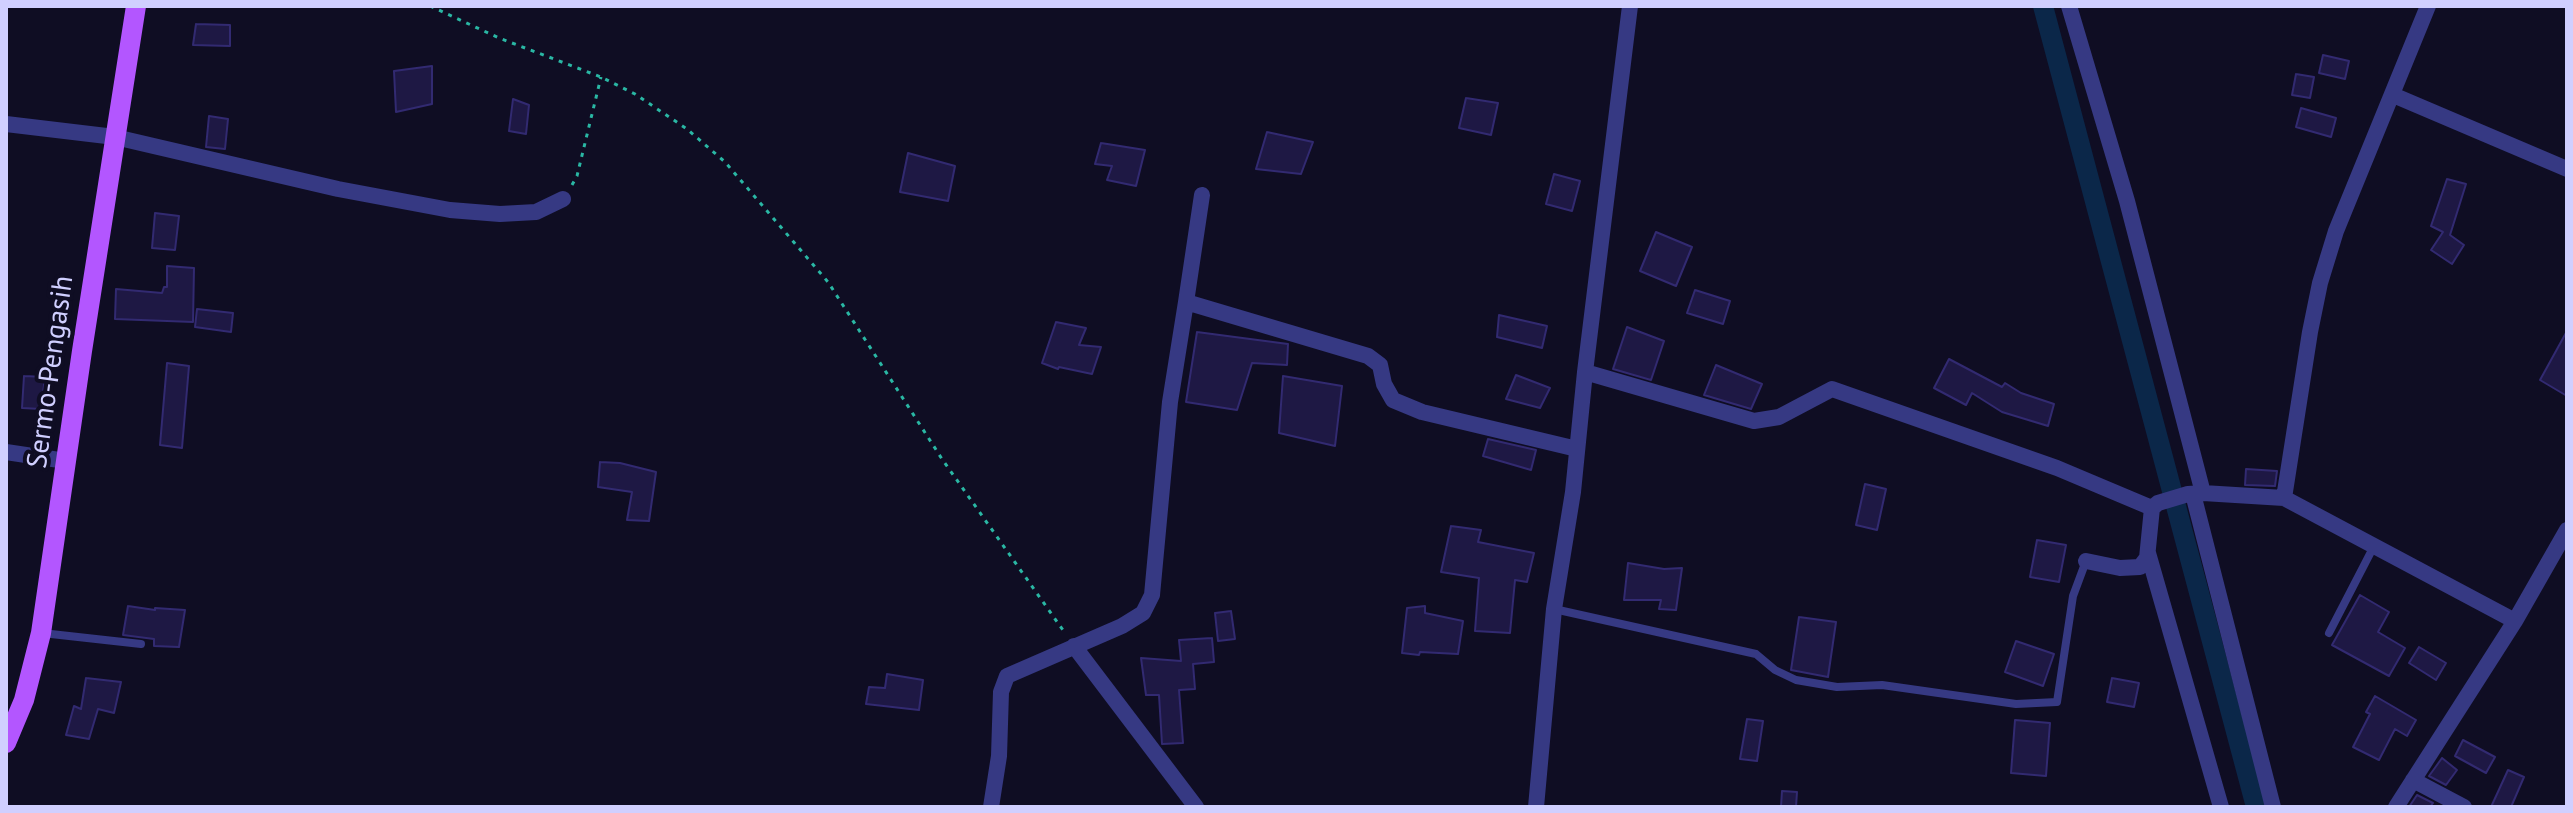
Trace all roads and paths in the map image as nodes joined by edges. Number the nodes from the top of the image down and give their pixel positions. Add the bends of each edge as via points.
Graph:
1 (136, 6) edge
2 (430, 6) edge
3 (1630, 6) edge
4 (2069, 6) edge
5 (2428, 6) edge
6 (601, 77) junction
7 (2393, 95) junction
8 (6, 124) edge
9 (115, 137) junction
10 (2567, 169) edge
11 (1202, 195) dead end
12 (563, 199) joint
13 (1186, 302) junction
14 (1585, 372) junction
15 (1577, 449) junction
16 (6, 452) edge
17 (66, 461) junction
18 (2195, 494) junction
19 (2284, 498) junction
20 (2155, 506) junction
21 (2567, 530) edge
22 (2374, 546) junction
23 (2148, 551) junction
24 (2086, 561) joint
25 (1554, 609) junction
26 (2515, 621) junction
27 (41, 633) junction
28 (2329, 633) dead end
29 (141, 644) dead end
30 (1074, 646) junction
31 (6, 743) edge
32 (2413, 780) junction
33 (991, 807) edge
34 (1196, 807) edge
35 (1536, 807) edge
36 (2221, 807) edge
37 (2273, 807) edge
38 (2396, 807) edge
39 (2464, 807) edge

1 - 9 main road, Sermo-Pengasih
2 - 6 path
3 - 14 street
4 - 18 street via 2127,201
5 - 7 street
6 - 12 path via 577,176
6 - 30 path via 687,129 725,162 828,282 942,459
7 - 10 street
7 - 19 street via 2320,283
8 - 9 street
9 - 12 street via 450,210 536,212
9 - 17 main road, Sermo-Pengasih
11 - 13 street
13 - 15 street via 1368,356 1380,365 1393,400 1422,412
13 - 30 street via 1170,402 1152,595 1143,613
14 - 15 street
14 - 20 street via 1754,421 1779,417 1832,389
15 - 25 street
16 - 17 street
17 - 27 main road, Sermo-Pengasih
18 - 19 street
18 - 20 street
18 - 37 street
19 - 22 street
20 - 23 street
21 - 26 street
22 - 26 street
22 - 28 lane
23 - 24 street via 2145,563 2133,569
23 - 36 street
24 - 25 lane via 2073,596 2057,702 2016,704 1882,685 1837,687 1796,680 1756,654
25 - 35 street
26 - 32 street
27 - 29 lane
27 - 31 main road, Sermo-Pengasih via 24,700
30 - 33 street via 1007,676 1001,692
30 - 34 street
32 - 38 street
32 - 39 street

